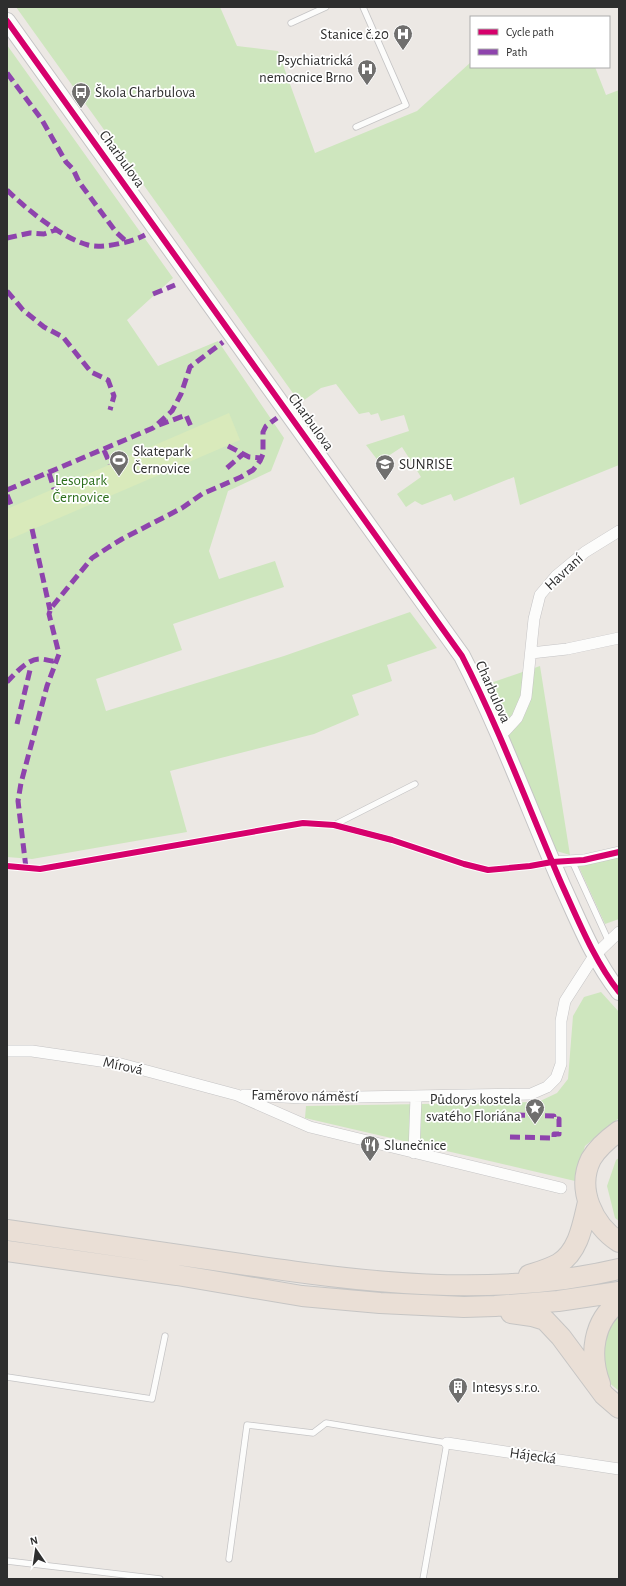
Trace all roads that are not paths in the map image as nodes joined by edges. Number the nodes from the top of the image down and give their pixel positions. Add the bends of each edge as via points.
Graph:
1 (326, 7) edge
2 (363, 7) edge
3 (7, 21) edge
4 (291, 23) dead end
5 (356, 127) dead end
6 (619, 531) edge
7 (619, 638) edge
8 (531, 653) junction
9 (499, 736) junction
10 (415, 784) dead end
11 (303, 823) dead end
12 (334, 825) junction
13 (619, 852) edge
14 (572, 861) junction
15 (552, 862) junction
16 (619, 932) edge
17 (609, 942) junction
18 (594, 956) junction
19 (619, 992) edge
20 (7, 1051) edge
21 (237, 1094) junction
22 (416, 1096) junction
23 (619, 1131) edge
24 (414, 1153) junction
25 (561, 1188) dead end
26 (588, 1202) junction
27 (7, 1230) edge
28 (619, 1242) edge
29 (7, 1251) edge
30 (619, 1270) edge
31 (499, 1285) junction
32 (619, 1292) edge
33 (619, 1302) edge
34 (464, 1307) junction
35 (165, 1336) dead end
36 (7, 1377) edge
37 (604, 1395) junction
38 (619, 1408) edge
39 (447, 1443) junction
40 (619, 1468) edge
41 (229, 1559) dead end
42 (7, 1562) edge
43 (160, 1579) edge
44 (424, 1579) edge

1 - 4 lane
2 - 5 lane via 406,105
3 - 9 street, Charbulova via 462,656
6 - 8 street, Havraní via 585,552 556,576 540,594 534,619
7 - 8 street via 567,649
8 - 9 street, Havraní via 526,697 517,718
9 - 15 street, Charbulova
10 - 12 lane
11 - 12 lane
12 - 15 lane via 488,870
13 - 14 street
14 - 15 street
14 - 17 lane
15 - 18 street, Charbulova
16 - 17 street, Faměrovo náměstí
17 - 18 street, Faměrovo náměstí
18 - 19 street, Charbulova
18 - 22 street, Faměrovo náměstí via 565,1001 561,1021 561,1064 556,1078 547,1087 531,1094
20 - 21 street, Mírová via 32,1051 121,1064
21 - 22 street, Faměrovo náměstí via 303,1098
21 - 24 street, Faměrovo náměstí via 310,1128
22 - 24 street
23 - 26 highway via 604,1143 588,1166
24 - 25 street, Faměrovo náměstí
26 - 28 highway via 599,1224
26 - 31 highway via 577,1241 564,1259 549,1268
27 - 31 highway via 306,1274 419,1284
29 - 34 highway via 302,1296
30 - 31 highway via 581,1277
32 - 34 highway via 550,1302
33 - 37 highway via 602,1322 594,1347 595,1368
34 - 37 highway via 545,1320 561,1337
35 - 36 lane via 152,1399
37 - 38 highway
39 - 40 street, Hájecká
39 - 41 lane via 326,1424 313,1433 247,1425
39 - 44 lane
42 - 43 lane

